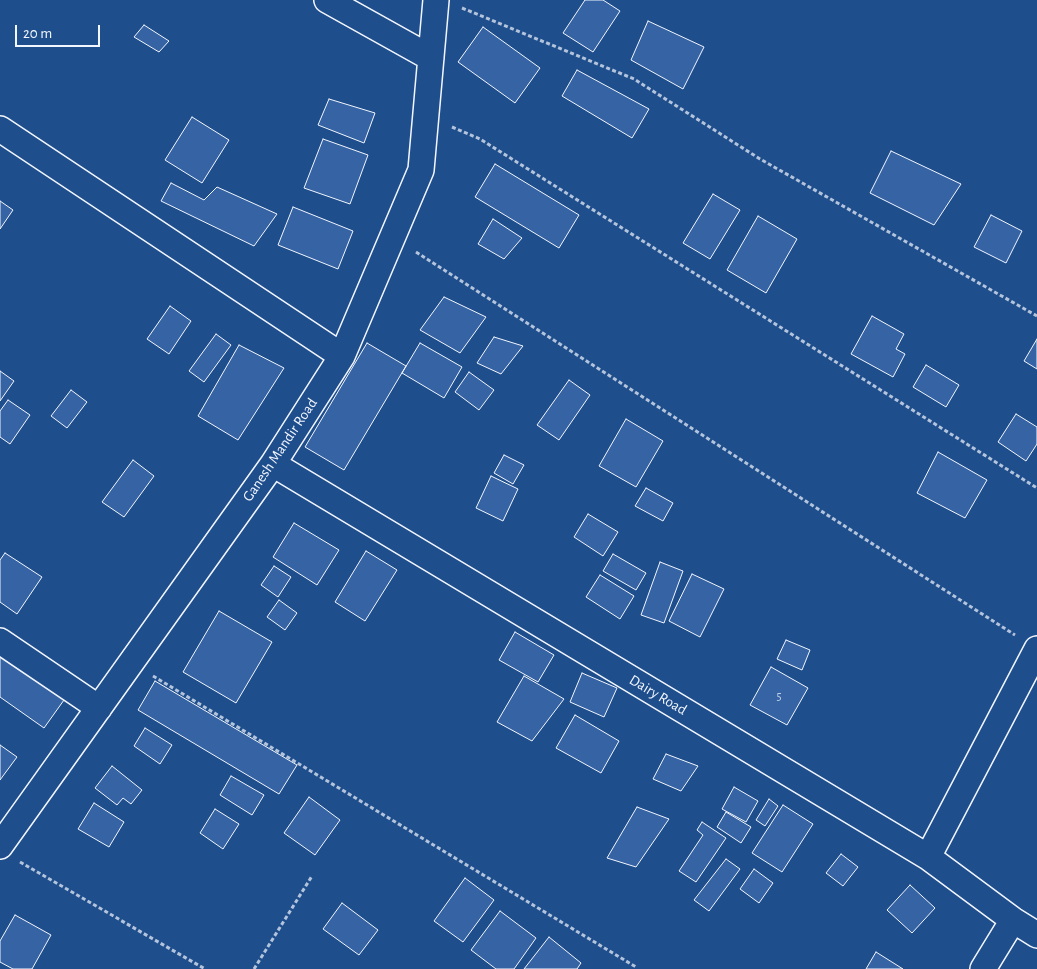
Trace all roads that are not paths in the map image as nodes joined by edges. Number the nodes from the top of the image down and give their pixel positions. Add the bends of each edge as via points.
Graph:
1 (327, 0) edge
2 (436, 0) edge
3 (431, 58) junction
4 (0, 128) edge
5 (342, 356) junction
6 (274, 464) junction
7 (0, 641) edge
8 (1037, 649) edge
9 (99, 708) junction
10 (6, 844) edge
11 (928, 857) junction
12 (1013, 920) junction
13 (1037, 935) edge
14 (983, 969) edge

1 - 3 street
2 - 3 street, Ganesh Mandir Road
3 - 5 street, Ganesh Mandir Road via 421,170
4 - 5 street
5 - 6 street, Ganesh Mandir Road
6 - 9 street, Ganesh Mandir Road
6 - 11 street, Dairy Road
7 - 9 street
8 - 11 street
9 - 10 street, Ganesh Mandir Road
11 - 12 street, Dairy Road
12 - 13 street, Dairy Road
12 - 14 street

